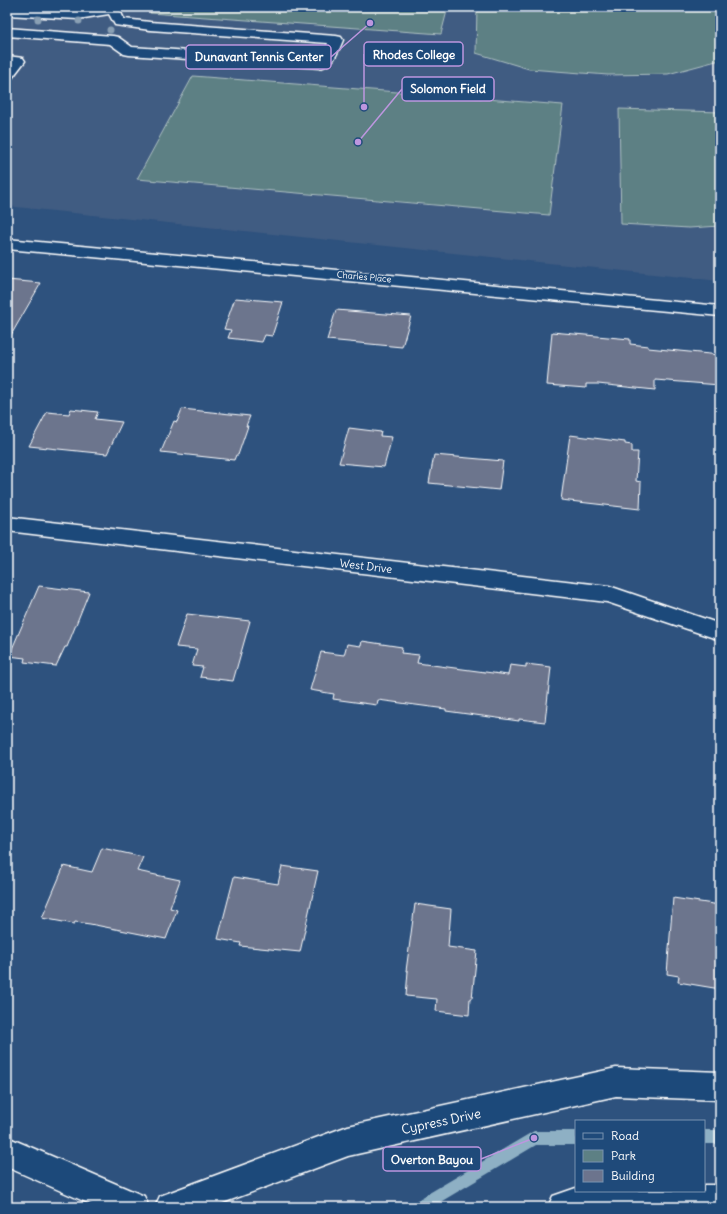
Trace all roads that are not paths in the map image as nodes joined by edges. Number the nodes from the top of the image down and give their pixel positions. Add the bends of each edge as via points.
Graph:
1 (113, 8) edge
2 (7, 11) edge
3 (136, 24) junction
4 (7, 32) edge
5 (121, 46) junction
6 (7, 60) edge
7 (7, 75) edge
8 (7, 244) edge
9 (720, 311) edge
10 (7, 524) edge
11 (720, 632) edge
12 (720, 1086) edge
13 (7, 1152) edge
14 (720, 1200) edge
15 (134, 1207) edge
16 (171, 1207) edge
17 (564, 1207) edge

1 - 2 street via 72,15
1 - 3 street via 120,22
3 - 5 street
3 - 5 street via 336,40 330,56 320,64 129,51
4 - 5 street via 113,40
6 - 7 street via 18,61
8 - 9 street, Charles Place
10 - 11 street, West Drive via 609,594
12 - 16 street, Cypress Drive via 616,1082 348,1141
13 - 15 street
14 - 17 street via 581,1202

